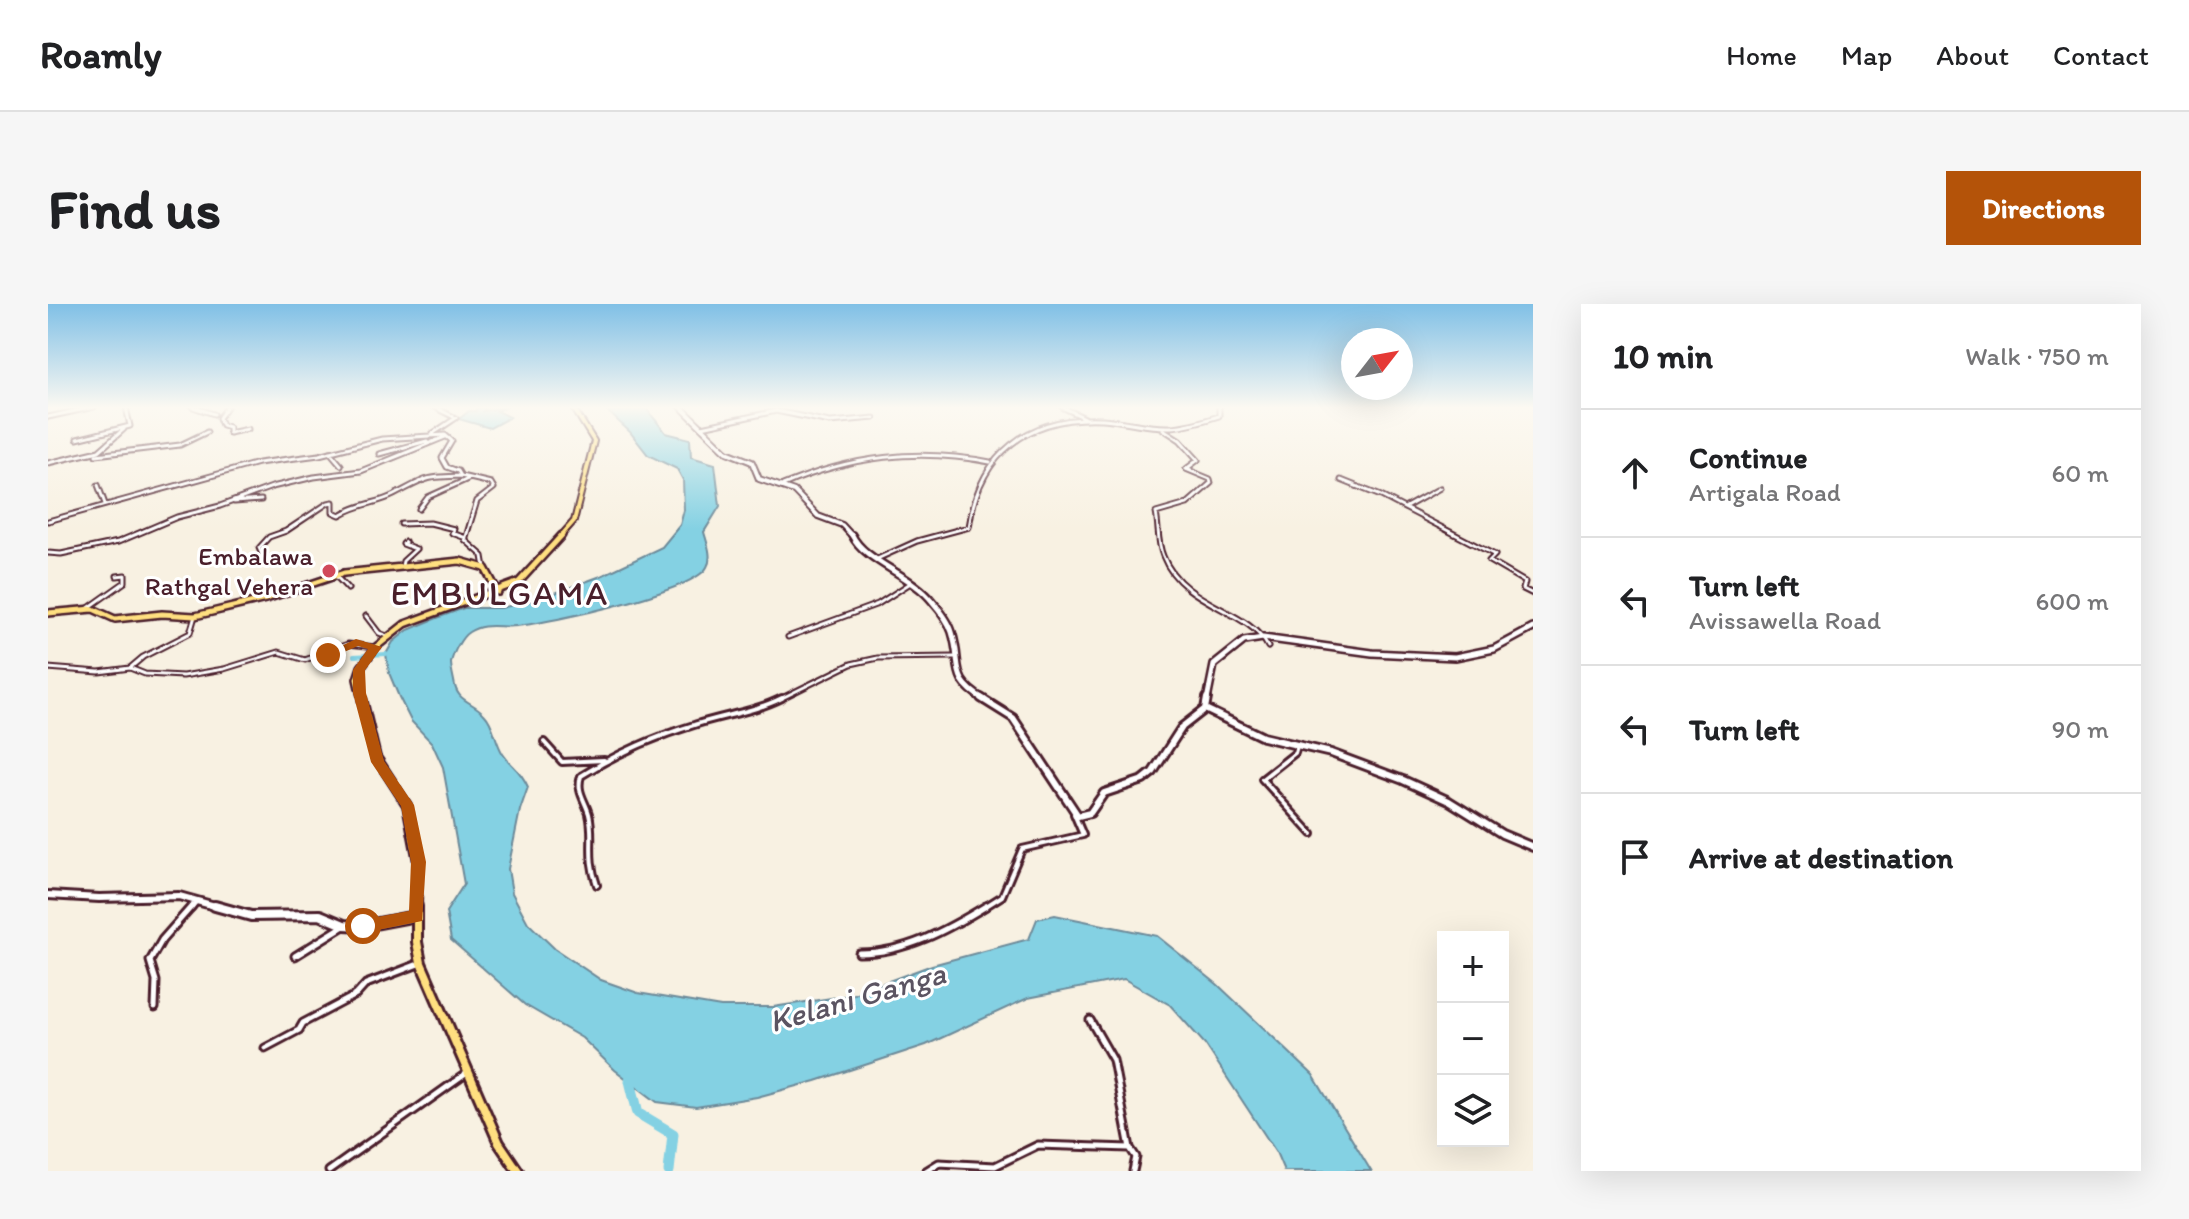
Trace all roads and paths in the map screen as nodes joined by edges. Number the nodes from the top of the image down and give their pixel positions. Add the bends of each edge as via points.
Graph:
1 (108, 447) edge
2 (159, 447) edge
3 (342, 447) edge
4 (399, 447) edge
5 (417, 447) edge
6 (448, 447) edge
7 (592, 447) edge
8 (722, 447) edge
9 (1006, 447) edge
10 (1187, 447) edge
11 (330, 452) junction
12 (379, 454) dead end
13 (96, 455) junction
14 (990, 462) junction
15 (48, 463) edge
16 (341, 465) dead end
17 (461, 476) junction
18 (470, 478) junction
19 (1341, 480) dead end
20 (482, 481) junction
21 (476, 483) dead end
22 (98, 485) dead end
23 (783, 485) junction
24 (1440, 488) dead end
25 (261, 500) dead end
26 (228, 503) junction
27 (105, 504) junction
28 (1406, 507) junction
29 (419, 509) dead end
30 (48, 521) edge
31 (401, 524) dead end
32 (466, 538) junction
33 (405, 542) dead end
34 (48, 553) edge
35 (263, 557) dead end
36 (877, 559) junction
37 (485, 568) junction
38 (401, 569) junction
39 (335, 575) junction
40 (117, 576) dead end
41 (912, 582) junction
42 (348, 589) dead end
43 (498, 592) junction
44 (1533, 594) edge
45 (85, 610) junction
46 (48, 613) edge
47 (195, 616) junction
48 (366, 616) dead end
49 (1533, 628) edge
50 (387, 636) junction
51 (788, 637) dead end
52 (1263, 638) junction
53 (1268, 647) dead end
54 (374, 649) junction
55 (954, 657) junction
56 (48, 668) edge
57 (130, 668) junction
58 (1205, 709) junction
59 (544, 742) dead end
60 (1297, 746) junction
61 (606, 760) junction
62 (1073, 812) junction
63 (1312, 834) dead end
64 (1533, 847) edge
65 (597, 885) dead end
66 (48, 895) edge
67 (197, 901) junction
68 (416, 916) junction
69 (344, 925) junction
70 (859, 953) dead end
71 (295, 956) dead end
72 (421, 963) junction
73 (155, 1008) dead end
74 (1090, 1020) dead end
75 (265, 1048) dead end
76 (469, 1072) junction
77 (1130, 1148) junction
78 (515, 1170) edge
79 (329, 1171) edge
80 (926, 1171) edge
81 (1133, 1171) edge

1 - 13 street
2 - 13 street
3 - 11 street
4 - 12 street
5 - 26 street via 361,471 294,481
6 - 17 street via 443,463
7 - 43 main road via 574,521 519,582
8 - 23 street via 752,462 759,479
9 - 14 street
10 - 52 street via 1198,460 1186,469 1211,483 1191,505 1156,513 1165,560 1203,601 1254,627
11 - 16 street
11 - 27 street via 258,463
13 - 15 street
14 - 23 street via 936,452 893,454 839,463
14 - 36 street via 972,493 969,527
17 - 18 street
17 - 35 street via 426,477 393,496 372,499 340,515 333,512 333,502 328,503 269,537 259,548
18 - 20 street
18 - 29 street via 428,497
19 - 28 street
20 - 21 street
20 - 32 street via 494,488 477,501
22 - 27 street
23 - 36 street via 818,516 850,531 857,546
24 - 28 street
25 - 26 street
26 - 34 street via 107,545
27 - 30 street
28 - 44 street via 1495,555 1489,561 1525,582 1523,589
31 - 32 street via 439,525
32 - 37 street via 483,556
33 - 38 street via 416,549
36 - 41 street
37 - 38 main road via 460,561
37 - 43 main road
38 - 39 main road
39 - 42 street
39 - 47 main road
40 - 45 street via 125,575 125,582
41 - 51 street via 878,604
41 - 55 street via 947,621
43 - 50 main road via 421,616
45 - 46 main road
45 - 47 main road via 115,619
47 - 57 street via 190,633
48 - 50 street
49 - 52 street via 1494,649 1455,657 1372,653
50 - 54 main road
52 - 53 street
52 - 58 street via 1244,641 1214,665
54 - 57 street via 356,643 312,659 279,652 228,670 179,676
54 - 68 main road via 361,667 359,693 376,757 407,805 418,862
55 - 61 street via 878,658 851,664 763,708 696,724
55 - 62 street via 958,677 968,690 1013,718
56 - 57 street via 101,674
58 - 60 street via 1263,737
58 - 62 street via 1182,727 1143,780 1104,793 1084,817
59 - 61 street via 562,762
60 - 63 street via 1262,779
60 - 64 street via 1352,759 1417,786
61 - 65 street via 579,781 589,814 589,864
62 - 70 street via 1083,835 1022,849 1002,896 939,935 884,953
66 - 67 street via 179,896
67 - 69 street via 251,916 320,915
67 - 73 street via 150,961
68 - 69 street
68 - 72 main road
69 - 71 street
72 - 75 street via 366,984
72 - 76 main road
74 - 77 street via 1113,1060
76 - 78 main road
76 - 79 street
77 - 80 street via 1038,1145 995,1166 939,1163
77 - 81 street via 1136,1157

